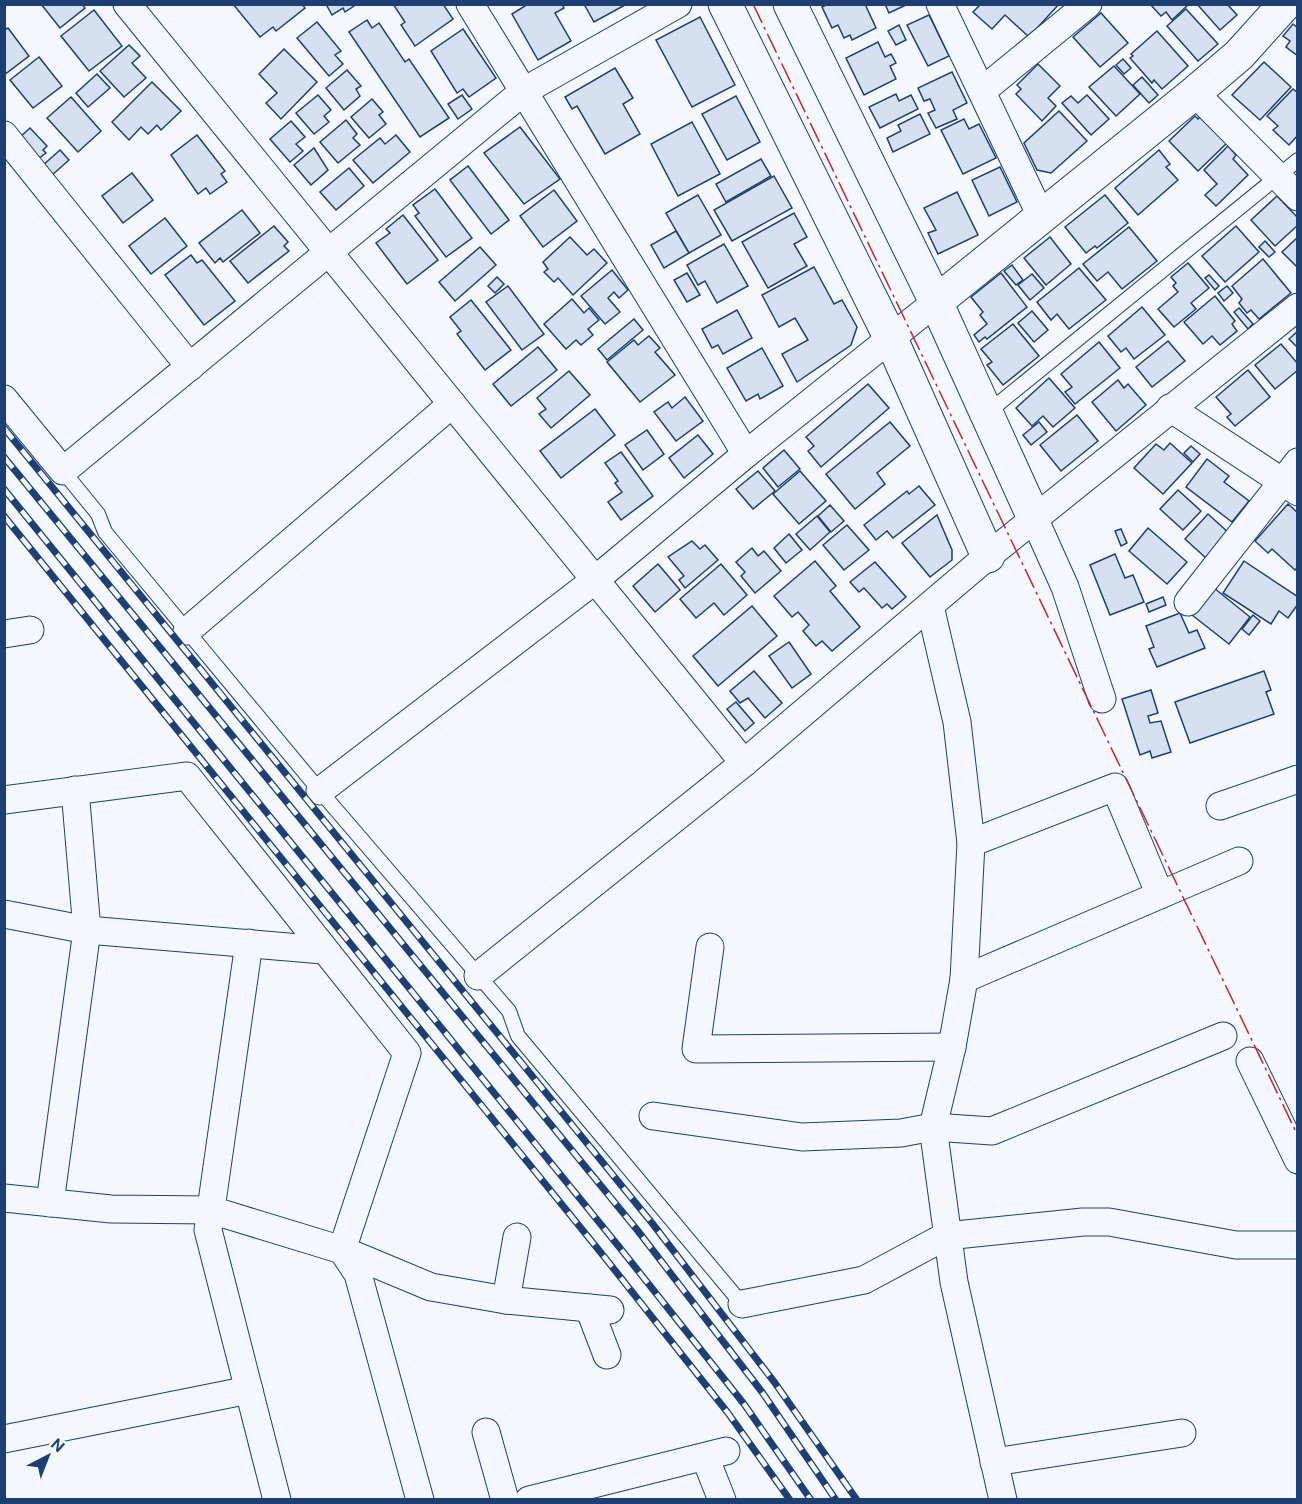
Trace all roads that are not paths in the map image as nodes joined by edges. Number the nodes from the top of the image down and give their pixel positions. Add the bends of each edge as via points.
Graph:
1 (128, 4) edge
2 (470, 4) edge
3 (678, 4) edge
4 (725, 4) edge
5 (790, 4) edge
6 (1088, 4) edge
7 (1285, 4) edge
8 (941, 5) edge
9 (524, 91) junction
10 (982, 91) junction
11 (1195, 93) junction
12 (4, 135) edge
13 (1298, 160) edge
14 (1278, 177) junction
15 (1298, 197) edge
16 (1041, 216) junction
17 (330, 253) junction
18 (936, 302) junction
19 (1298, 307) edge
20 (891, 339) junction
21 (190, 367) junction
22 (4, 399) edge
23 (452, 404) junction
24 (1170, 408) junction
25 (987, 413) junction
26 (746, 454) junction
27 (63, 471) junction
28 (1293, 479) edge
29 (1034, 518) junction
30 (988, 556) junction
31 (595, 580) junction
32 (1188, 602) dead end
33 (930, 606) junction
34 (187, 631) junction
35 (1102, 699) dead end
36 (744, 763) junction
37 (1298, 779) edge
38 (75, 790) junction
39 (320, 791) junction
40 (4, 800) edge
41 (1220, 806) dead end
42 (971, 843) junction
43 (1239, 861) dead end
44 (1160, 895) junction
45 (4, 914) edge
46 (87, 930) junction
47 (249, 943) junction
48 (710, 947) dead end
49 (323, 950) junction
50 (478, 976) junction
51 (964, 979) junction
52 (1223, 1036) dead end
53 (952, 1047) junction
54 (1250, 1061) dead end
55 (653, 1116) dead end
56 (933, 1127) junction
57 (1298, 1160) edge
58 (4, 1198) edge
59 (50, 1203) junction
60 (212, 1210) junction
61 (946, 1236) junction
62 (517, 1237) dead end
63 (1298, 1245) edge
64 (342, 1250) junction
65 (506, 1300) junction
66 (742, 1304) joint
67 (607, 1355) dead end
68 (249, 1390) junction
69 (486, 1432) dead end
70 (1182, 1433) dead end
71 (4, 1439) edge
72 (994, 1462) junction
73 (277, 1500) edge
74 (420, 1500) edge
75 (504, 1500) edge
76 (529, 1500) edge
77 (722, 1500) edge
78 (1003, 1500) edge

1 - 17 street
2 - 9 street
3 - 9 street
4 - 20 street
5 - 18 street
6 - 10 street
7 - 11 street via 1239,55
8 - 10 street
9 - 17 street
9 - 26 street
10 - 16 street
11 - 14 street
11 - 16 street
12 - 21 street
13 - 14 lane
14 - 15 street
14 - 25 lane
16 - 18 street
17 - 21 street
17 - 23 street
18 - 20 street
18 - 25 street
19 - 24 street
20 - 26 street
20 - 30 street
21 - 27 street
22 - 27 street
23 - 31 street
23 - 34 street
24 - 28 street
24 - 29 street
25 - 29 street
26 - 31 street
27 - 34 lane via 98,514 105,532
28 - 32 street
29 - 30 street
29 - 35 street via 1065,587
30 - 33 street
31 - 36 street
31 - 39 street
33 - 36 street
33 - 42 street via 957,722
34 - 39 lane
36 - 50 street
37 - 41 street
38 - 40 street
38 - 46 street
38 - 49 street via 187,776
39 - 50 lane
42 - 44 street via 1115,787
42 - 51 street
43 - 44 street
44 - 51 street
45 - 46 street
46 - 47 street
46 - 59 street
47 - 49 street
47 - 60 street
48 - 53 street via 696,1049
49 - 64 street via 407,1053
50 - 66 lane via 509,1011 518,1036
51 - 53 street
52 - 56 street via 992,1131
53 - 56 street
54 - 57 street
55 - 56 street via 802,1137 901,1134
56 - 61 street
58 - 59 street
59 - 60 street via 111,1209
60 - 64 street
60 - 68 street via 208,1230
61 - 63 street via 1109,1222 1236,1245
61 - 66 street via 864,1280
61 - 72 street
62 - 65 street
64 - 65 street via 431,1287
64 - 74 street via 358,1274
65 - 67 street via 599,1309
68 - 71 street
68 - 73 street
69 - 75 street
70 - 72 street
72 - 78 street
76 - 77 street via 715,1454

